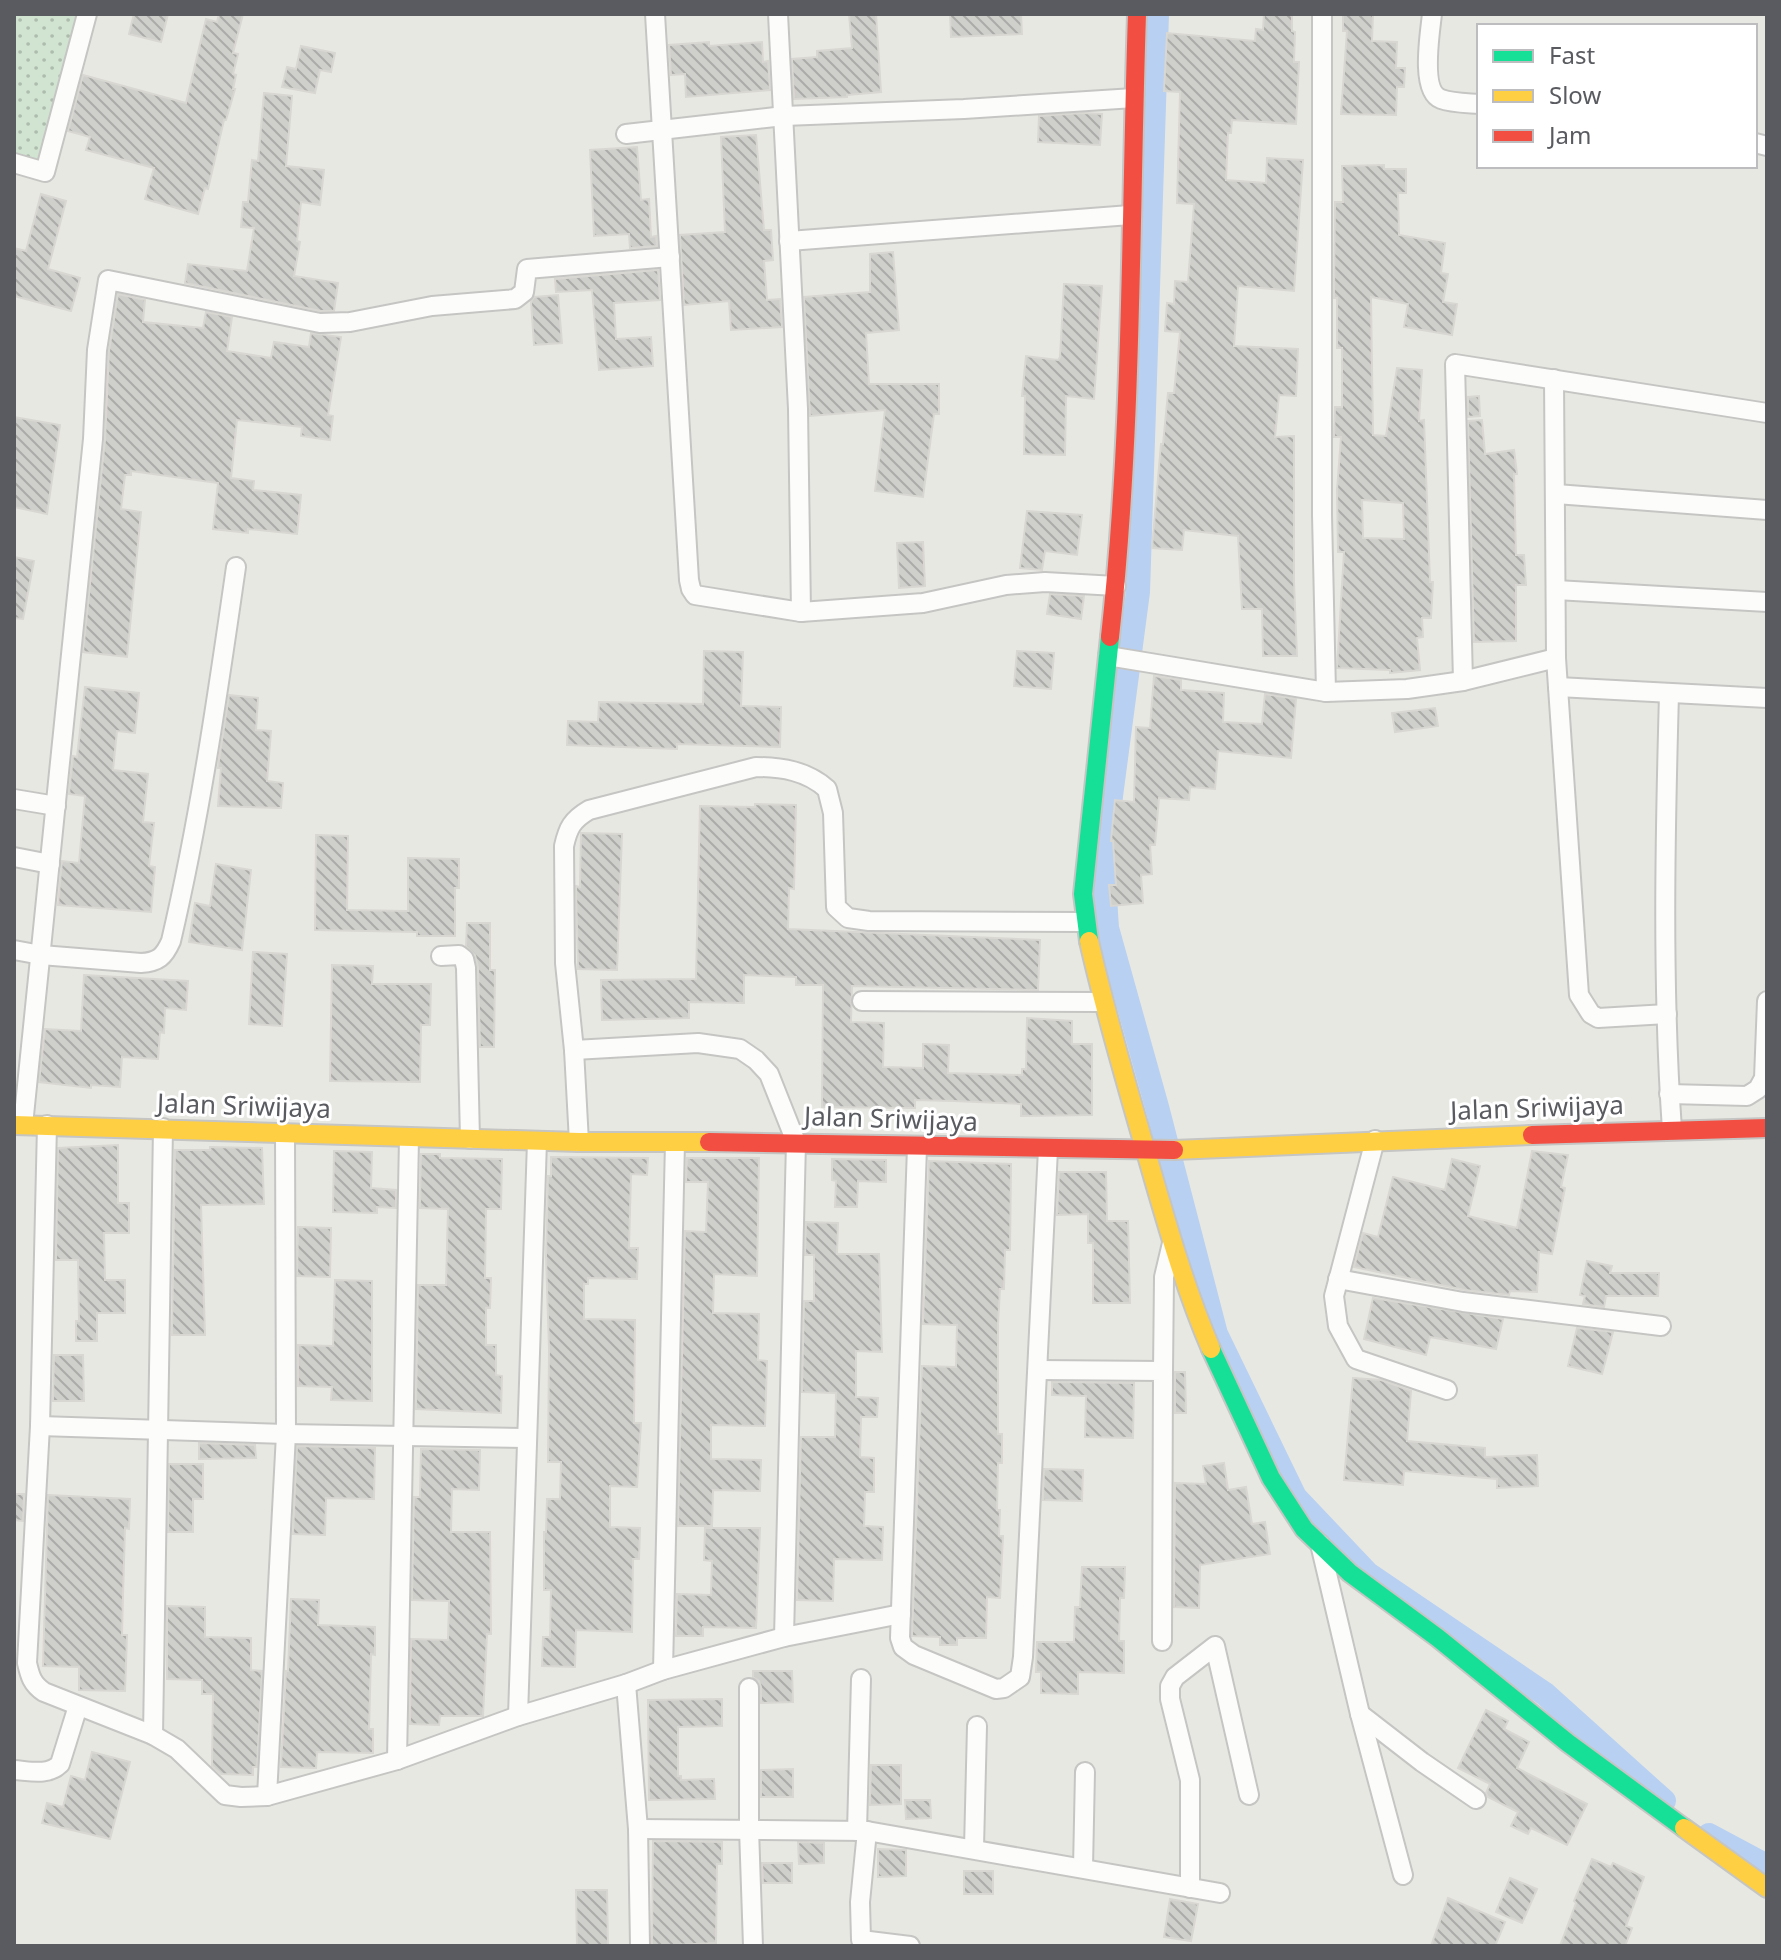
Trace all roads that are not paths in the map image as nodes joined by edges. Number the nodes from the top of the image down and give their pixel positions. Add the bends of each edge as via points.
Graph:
1 (87, 14) edge
2 (655, 14) edge
3 (778, 14) edge
4 (1137, 14) edge
5 (1322, 14) edge
6 (1432, 14) edge
7 (1134, 98) junction
8 (1477, 104) edge
9 (784, 116) junction
10 (664, 131) junction
11 (626, 134) dead end
12 (14, 163) edge
13 (1130, 215) junction
14 (789, 241) junction
15 (670, 257) junction
16 (1554, 379) junction
17 (1767, 413) edge
18 (1556, 494) junction
19 (1767, 510) edge
20 (236, 567) dead end
21 (1116, 586) junction
22 (1556, 590) junction
23 (1767, 602) edge
24 (801, 612) junction
25 (1116, 657) junction
26 (1556, 658) junction
27 (1463, 681) junction
28 (1558, 687) junction
29 (1326, 692) junction
30 (1669, 694) junction
31 (1767, 698) edge
32 (14, 799) edge
33 (56, 806) junction
34 (14, 857) edge
35 (50, 864) junction
36 (1085, 922) junction
37 (14, 950) edge
38 (41, 955) junction
39 (441, 956) dead end
40 (862, 1001) dead end
41 (1767, 1001) edge
42 (1103, 1002) junction
43 (1667, 1014) junction
44 (574, 1050) junction
45 (1669, 1094) junction
46 (19, 1125) edge
47 (47, 1125) junction
48 (163, 1128) junction
49 (1767, 1128) edge
50 (1672, 1130) junction
51 (285, 1133) junction
52 (409, 1138) junction
53 (470, 1139) junction
54 (1375, 1140) junction
55 (537, 1141) junction
56 (579, 1142) junction
57 (675, 1142) junction
58 (796, 1142) junction
59 (917, 1147) junction
60 (1048, 1149) junction
61 (1154, 1150) junction
62 (1173, 1240) junction
63 (1338, 1279) junction
64 (1661, 1326) dead end
65 (1038, 1370) junction
66 (1163, 1371) junction
67 (1447, 1390) dead end
68 (40, 1426) junction
69 (159, 1429) junction
70 (286, 1434) junction
71 (402, 1436) junction
72 (526, 1438) junction
73 (1320, 1544) junction
74 (901, 1614) junction
75 (784, 1637) junction
76 (1162, 1641) dead end
77 (663, 1670) junction
78 (861, 1679) dead end
79 (626, 1684) junction
80 (749, 1688) dead end
81 (78, 1706) junction
82 (1360, 1714) junction
83 (518, 1716) junction
84 (977, 1726) dead end
85 (153, 1735) junction
86 (397, 1760) junction
87 (14, 1770) edge
88 (1085, 1772) dead end
89 (1249, 1795) dead end
90 (267, 1796) junction
91 (1476, 1799) dead end
92 (638, 1829) junction
93 (749, 1829) junction
94 (862, 1831) junction
95 (974, 1848) junction
96 (1083, 1868) junction
97 (1403, 1875) dead end
98 (1190, 1888) junction
99 (1767, 1888) edge
100 (1220, 1893) dead end
101 (860, 1943) edge
102 (640, 1946) edge
103 (753, 1946) edge
104 (910, 1946) edge

1 - 12 street via 45,172
2 - 10 street
3 - 9 street
4 - 7 street
5 - 29 street
6 - 8 street via 1430,89 1442,100
7 - 9 street
7 - 13 street
9 - 10 street
9 - 14 street
10 - 11 street
10 - 15 street
13 - 14 street
13 - 21 street via 1129,388
14 - 24 street
15 - 24 street via 691,589 703,598
15 - 33 street via 527,269 524,292 515,299 432,306 350,322 320,323 108,280 97,350
16 - 17 street
16 - 18 street
16 - 27 street via 1455,364
18 - 19 street
18 - 22 street
20 - 38 street via 198,816 166,954 141,963
21 - 24 street via 1006,585 923,603
21 - 25 street
22 - 23 street
22 - 26 street
25 - 29 street
25 - 36 street via 1083,894
26 - 27 street
26 - 28 street
27 - 29 street
28 - 30 street
28 - 43 street via 1579,995 1598,1018
30 - 31 street
30 - 43 street
32 - 33 street
33 - 35 street
34 - 35 street
35 - 38 street
36 - 42 street
36 - 44 street via 848,918 836,907 833,813 827,789 795,771 756,767 589,810 567,830 565,963
37 - 38 street
38 - 46 street
39 - 53 street via 459,955 466,968
40 - 42 street
41 - 45 street via 1764,1078 1758,1089 1747,1096
42 - 61 street
43 - 45 street
44 - 56 street
44 - 58 street via 698,1043 740,1049 769,1074
45 - 50 street
46 - 47 street, Jalan Sriwijaya
47 - 48 street, Jalan Sriwijaya
47 - 68 street
48 - 51 street, Jalan Sriwijaya
48 - 69 street
49 - 50 street, Jalan Sriwijaya
50 - 54 street, Jalan Sriwijaya
51 - 52 street, Jalan Sriwijaya
51 - 70 street
52 - 53 street, Jalan Sriwijaya
52 - 71 street
53 - 55 street, Jalan Sriwijaya
54 - 61 street, Jalan Sriwijaya
54 - 63 street
55 - 56 street, Jalan Sriwijaya
55 - 72 street
56 - 57 street, Jalan Sriwijaya
57 - 58 street, Jalan Sriwijaya
57 - 77 street
58 - 59 street, Jalan Sriwijaya
58 - 75 street
59 - 60 street, Jalan Sriwijaya
59 - 74 street
60 - 61 street, Jalan Sriwijaya
60 - 65 street
61 - 62 street
62 - 66 street via 1164,1277
62 - 73 street via 1199,1321 1236,1407 1271,1478
63 - 64 street via 1463,1302
63 - 67 street via 1338,1326 1356,1359
65 - 66 street
65 - 74 street via 1020,1677 996,1689 914,1655 900,1638
66 - 76 street
68 - 69 street
68 - 81 street via 27,1663 36,1686
69 - 70 street
69 - 85 street
70 - 71 street
70 - 90 street
71 - 72 street
71 - 86 street
72 - 83 street
73 - 82 street
73 - 99 street via 1568,1743
74 - 75 street
75 - 77 street
77 - 79 street
78 - 94 street
79 - 83 street
79 - 92 street
80 - 93 street
81 - 85 street
81 - 87 street via 54,1770
82 - 91 street
82 - 97 street
83 - 86 street
84 - 95 street
85 - 90 street via 177,1749 225,1795
86 - 90 street
88 - 96 street
89 - 98 street via 1215,1646 1170,1686 1190,1780
92 - 93 street
92 - 102 street
93 - 94 street
93 - 103 street
94 - 95 street
94 - 101 street
95 - 96 street
96 - 98 street
98 - 100 street
101 - 104 street

